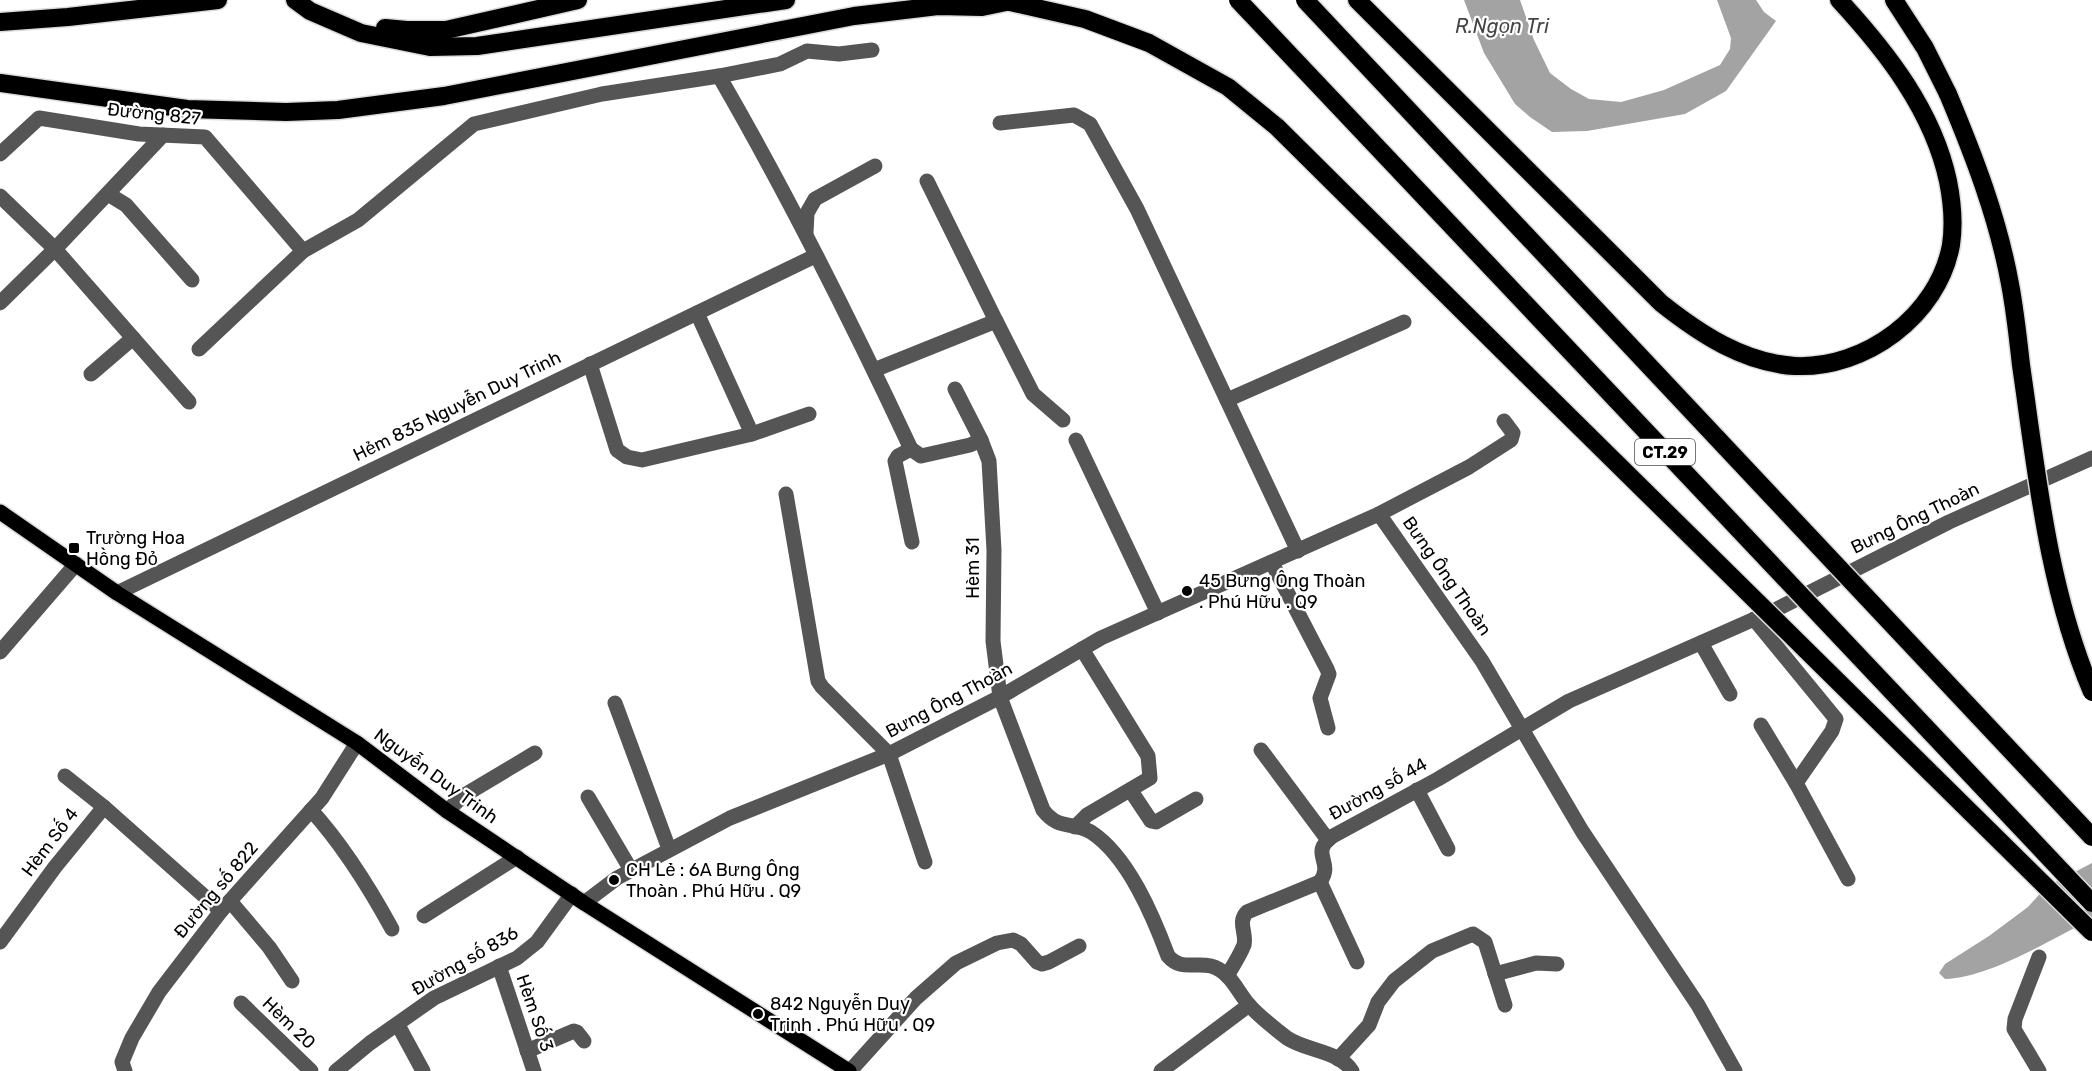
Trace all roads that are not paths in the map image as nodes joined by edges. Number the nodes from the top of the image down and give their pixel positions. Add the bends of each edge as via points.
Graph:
1 (218, 0) edge
2 (295, 0) edge
3 (578, 0) edge
4 (786, 0) edge
5 (1238, 0) edge
6 (1305, 0) edge
7 (1357, 0) edge
8 (1839, 0) edge
9 (1883, 0) edge
10 (1894, 0) edge
11 (1003, 1) edge
12 (310, 11) junction
13 (0, 22) edge
14 (1925, 48) junction
15 (872, 50) dead end
16 (719, 76) junction
17 (0, 83) edge
18 (1000, 123) dead end
19 (163, 135) junction
20 (0, 154) edge
21 (875, 166) dead end
22 (927, 181) dead end
23 (108, 194) junction
24 (0, 196) edge
25 (806, 236) junction
26 (55, 249) junction
27 (303, 251) junction
28 (815, 256) junction
29 (192, 280) dead end
30 (0, 303) edge
31 (697, 312) junction
32 (996, 321) junction
33 (1404, 322) dead end
34 (133, 338) junction
35 (199, 349) dead end
36 (590, 364) junction
37 (874, 370) junction
38 (91, 374) dead end
39 (954, 389) dead end
40 (1227, 400) junction
41 (189, 402) dead end
42 (808, 414) dead end
43 (1063, 420) dead end
44 (1504, 421) dead end
45 (752, 434) junction
46 (981, 440) junction
47 (1076, 441) dead end
48 (911, 449) junction
49 (2092, 458) edge
50 (786, 494) dead end
51 (0, 512) edge
52 (1379, 514) junction
53 (912, 542) dead end
54 (1298, 551) junction
55 (1272, 563) junction
56 (76, 564) junction
57 (117, 593) junction
58 (1158, 613) junction
59 (1754, 619) junction
60 (1701, 643) junction
61 (1082, 649) junction
62 (0, 652) edge
63 (2092, 692) edge
64 (1730, 694) dead end
65 (1000, 697) junction
66 (615, 703) dead end
67 (1761, 725) dead end
68 (1523, 727) junction
69 (1328, 728) dead end
70 (357, 743) junction
71 (1261, 750) dead end
72 (535, 753) dead end
73 (889, 754) junction
74 (64, 776) dead end
75 (1796, 783) junction
76 (1417, 790) junction
77 (1131, 791) junction
78 (588, 797) dead end
79 (1196, 799) dead end
80 (104, 807) junction
81 (311, 810) junction
82 (447, 811) junction
83 (1075, 827) junction
84 (2092, 837) edge
85 (1328, 840) junction
86 (669, 849) junction
87 (1448, 849) dead end
88 (517, 857) junction
89 (925, 862) dead end
90 (631, 870) junction
91 (1848, 879) dead end
92 (1320, 882) junction
93 (578, 898) junction
94 (2092, 903) edge
95 (226, 906) junction
96 (424, 916) dead end
97 (392, 928) dead end
98 (2092, 932) edge
99 (0, 942) edge
100 (1078, 946) dead end
101 (2039, 957) dead end
102 (1357, 962) dead end
103 (1557, 964) dead end
104 (499, 966) junction
105 (1495, 974) junction
106 (1227, 976) junction
107 (292, 981) dead end
108 (241, 1003) dead end
109 (1249, 1005) junction
110 (1505, 1005) dead end
111 (398, 1025) junction
112 (584, 1041) dead end
113 (527, 1051) junction
114 (1338, 1059) junction
115 (125, 1071) edge
116 (311, 1071) edge
117 (336, 1071) edge
118 (423, 1071) edge
119 (534, 1071) edge
120 (849, 1071) edge
121 (1161, 1071) edge
122 (1352, 1071) edge
123 (1736, 1071) edge
124 (2039, 1071) edge

1 - 13 highway
2 - 12 highway
3 - 12 highway via 446,30 364,25
4 - 12 highway via 477,46 430,47 373,36
5 - 94 highway, CT.29, bridge
6 - 84 highway, CT.29, bridge
7 - 8 highway via 1661,303 1716,342 1755,358 1794,366 1826,365 1857,356 1910,321 1943,272 1951,245 1948,182 1923,113 1881,49
9 - 14 highway
10 - 14 highway
11 - 17 highway via 982,7 938,6 854,16 444,96 338,110 187,109
11 - 98 highway, bridge via 1085,19 1149,43 1228,87 1277,127
14 - 63 highway, bridge via 1976,159 1991,207 2010,284 2040,503 2062,607
15 - 16 street via 839,54 807,51 780,64
16 - 25 street
16 - 27 street via 602,94 474,124 358,220
18 - 40 street via 1074,115 1090,124 1137,209
19 - 20 street, Đường 827 via 39,118
19 - 23 street
19 - 27 street, Đường 827 via 206,137
21 - 25 street via 815,199 807,213
22 - 32 street
23 - 26 street
23 - 29 street via 126,206
24 - 26 street
25 - 28 street
26 - 30 street
26 - 34 street
27 - 35 street
28 - 31 street, Hẻm 835 Nguyễn Duy Trinh
28 - 37 street
31 - 36 street, Hẻm 835 Nguyễn Duy Trinh
31 - 45 street
32 - 37 street
32 - 43 street via 1033,394
33 - 40 street
34 - 38 street
34 - 41 street
36 - 45 street via 617,450 627,457 642,460
36 - 57 street, Hẻm 835 Nguyễn Duy Trinh
37 - 48 street
39 - 46 street, Hèm 31
40 - 54 street
42 - 45 street
44 - 52 street via 1513,433 1511,440 1469,467
46 - 48 street via 921,456
46 - 65 street, Hèm 31 via 989,461 994,550 993,641
47 - 58 street
48 - 53 street via 896,461
49 - 59 street, Bưng Ông Thoàn via 1949,522
50 - 73 street via 818,681
51 - 56 main road, Nguyễn Duy Trinh
52 - 54 street, Bưng Ông Thoàn
52 - 68 street, Bưng Ông Thoàn
54 - 55 street, Bưng Ông Thoàn
55 - 58 street, Bưng Ông Thoàn
55 - 69 street via 1329,674 1320,698
56 - 57 main road, Nguyễn Duy Trinh
56 - 62 street
57 - 70 main road, Nguyễn Duy Trinh
58 - 61 street, Bưng Ông Thoàn
59 - 60 street, Bưng Ông Thoàn
59 - 75 street via 1836,719
60 - 64 street
60 - 68 street, Bưng Ông Thoàn via 1569,700
61 - 65 street, Bưng Ông Thoàn
61 - 77 street via 1148,756 1150,778
65 - 73 street, Bưng Ông Thoàn
65 - 83 street, Hèm 31 via 1043,810 1054,822
66 - 86 street
67 - 75 street
68 - 76 street, Đường số 44
68 - 123 street via 1581,831 1698,1005
70 - 81 street, Đường số 822
70 - 82 main road, Nguyễn Duy Trinh
71 - 85 street
72 - 82 street via 464,796
73 - 86 street, Bưng Ông Thoàn via 730,818
73 - 89 street
74 - 80 street
75 - 91 street
76 - 85 street, Đường số 44
76 - 87 street
77 - 79 street via 1151,821 1156,822
77 - 83 street via 1087,815
78 - 90 street
80 - 95 street, Hèm Số 4
80 - 99 street, Hèm Số 4
81 - 95 street, Đường số 822
81 - 97 street via 330,830
82 - 88 main road, Nguyễn Duy Trinh
83 - 106 street, Hèm 31 via 1093,833 1118,855 1150,910 1173,962 1181,966 1209,966
85 - 92 street, Đường số 44 via 1321,850 1326,868
86 - 90 street, Bưng Ông Thoàn
88 - 93 main road, Nguyễn Duy Trinh
88 - 96 street
90 - 93 street, Bưng Ông Thoàn
92 - 102 street
92 - 106 street via 1246,912 1241,921 1244,943
93 - 104 street, Đường số 836 via 537,942
93 - 120 main road, Nguyễn Duy Trinh
95 - 107 street, Hèm Số 4 via 269,947
95 - 115 street, Đường số 822 via 159,992 132,1038 122,1062
100 - 120 street via 1042,964 1013,940 997,943 956,963 916,998
101 - 124 street via 2014,1029
103 - 105 street via 1536,963
104 - 111 street, Đường số 836 via 434,998
104 - 113 street, Hèm Số 3
105 - 110 street
105 - 114 street via 1485,942 1478,935 1432,951 1394,981 1378,1002 1369,1025
106 - 109 street
108 - 116 street, Hèm 20
109 - 114 street via 1290,1040
109 - 121 street
111 - 117 street, Đường số 836
111 - 118 street
112 - 113 street via 574,1031
113 - 119 street, Hèm Số 3
114 - 122 street

